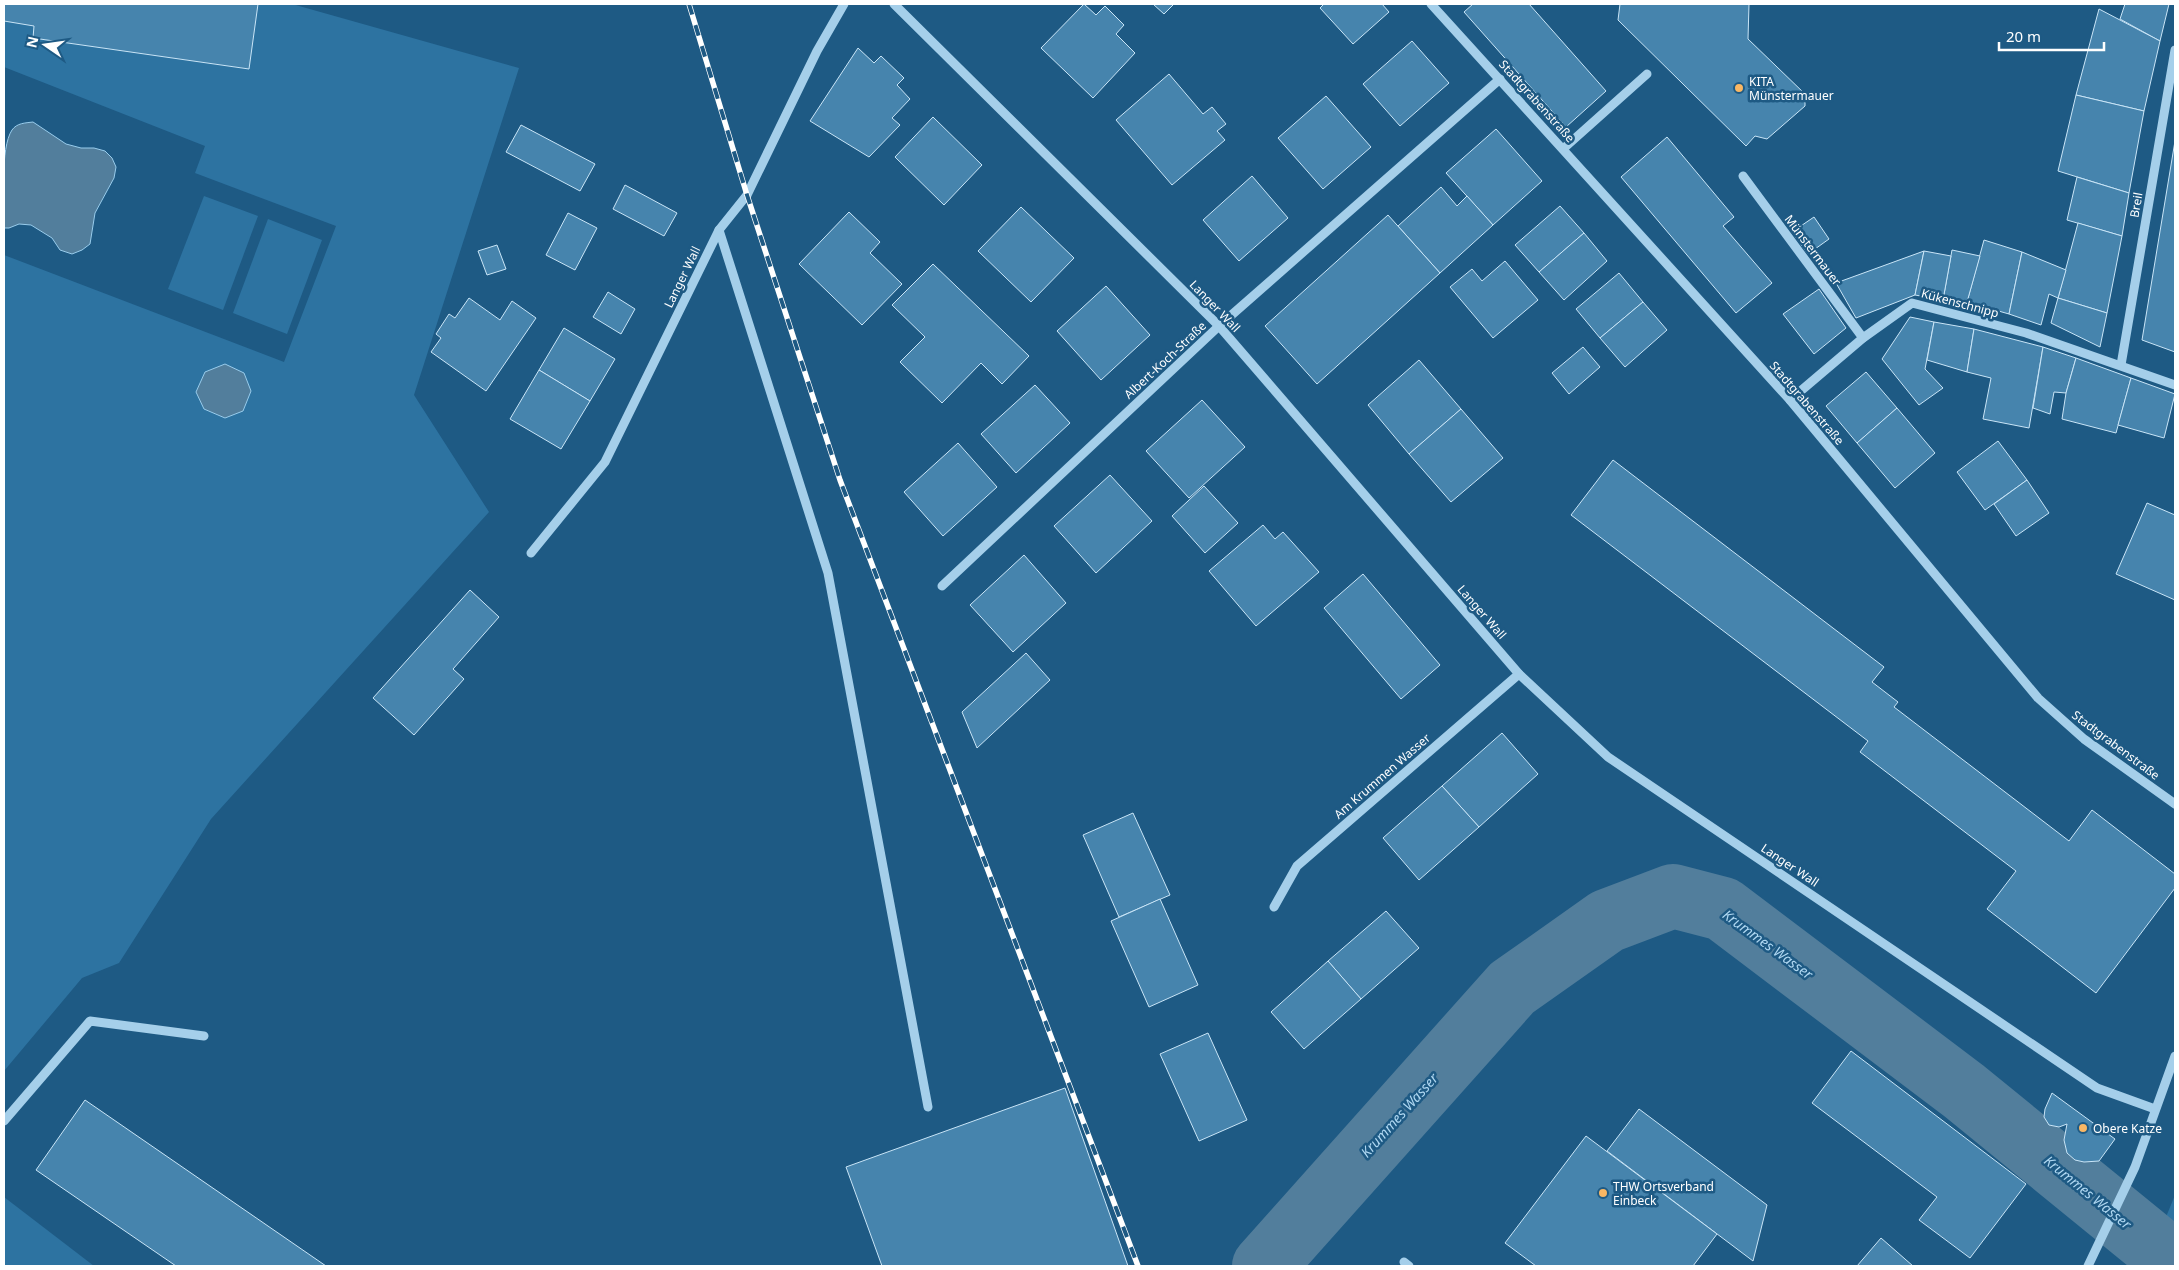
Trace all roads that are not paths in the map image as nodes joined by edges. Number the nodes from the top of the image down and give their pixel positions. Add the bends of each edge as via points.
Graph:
1 (844, 4) edge
2 (894, 4) edge
3 (1431, 4) edge
4 (2175, 50) edge
5 (1647, 74) dead end
6 (1500, 80) junction
7 (1563, 149) junction
8 (1743, 176) dead end
9 (719, 230) junction
10 (1219, 326) junction
11 (1863, 338) junction
12 (2122, 365) junction
13 (2175, 384) edge
14 (1790, 400) junction
15 (531, 553) dead end
16 (942, 586) dead end
17 (1519, 674) junction
18 (2175, 804) edge
19 (1274, 907) dead end
20 (204, 1036) dead end
21 (2175, 1056) edge
22 (928, 1107) dead end
23 (2155, 1109) junction
24 (4, 1121) edge
25 (2088, 1266) edge

1 - 9 street, Langer Wall via 817,51 747,195
2 - 10 street, Langer Wall
3 - 6 street, Stadtgrabenstraße
4 - 12 street, Breil
5 - 7 street
6 - 7 street, Stadtgrabenstraße
6 - 10 street, Albert-Koch-Straße
7 - 14 street, Stadtgrabenstraße
8 - 11 street, Münstermauer
9 - 15 street, Langer Wall via 605,462
9 - 22 street via 828,573
10 - 16 street, Albert-Koch-Straße
10 - 17 street, Langer Wall
11 - 12 street, Kükenschnipp via 1912,303 2026,333
11 - 14 street, Kükenschnipp
12 - 13 street
14 - 18 street, Stadtgrabenstraße via 2038,698 2084,740
17 - 19 street, Am Krummen Wasser via 1297,866
17 - 23 street, Langer Wall via 1608,757 2097,1088
20 - 24 street via 90,1021
21 - 23 street
23 - 25 street via 2134,1167

